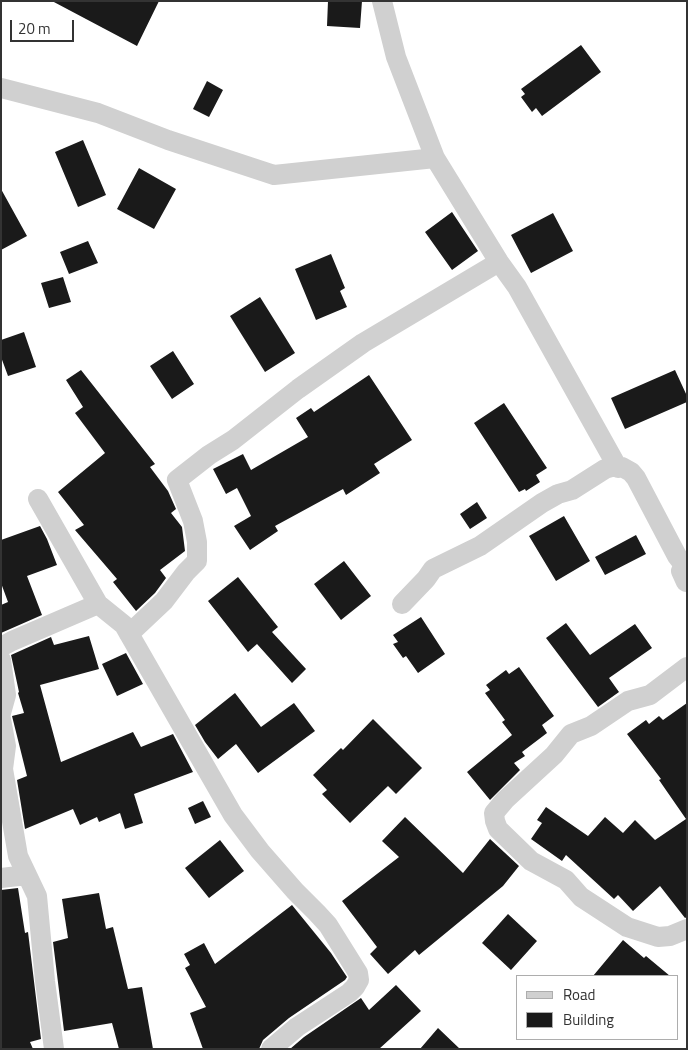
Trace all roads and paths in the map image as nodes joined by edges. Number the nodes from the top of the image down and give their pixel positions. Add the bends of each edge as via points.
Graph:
1 (382, 1) edge
2 (1, 88) edge
3 (435, 158) junction
4 (499, 262) junction
5 (618, 468) junction
6 (38, 499) dead end
7 (686, 582) edge
8 (98, 604) junction
9 (402, 604) dead end
10 (129, 634) junction
11 (1, 647) edge
12 (1, 660) edge
13 (687, 667) edge
14 (1, 713) edge
15 (1, 718) edge
16 (27, 875) junction
17 (1, 878) edge
18 (687, 929) edge
19 (54, 1049) edge
20 (271, 1049) edge

1 - 3 street via 396,56
2 - 3 street via 98,113 168,140 274,174
3 - 4 street
4 - 5 street via 518,287
4 - 10 street via 363,343 177,480 193,521 197,561 164,601
5 - 7 street via 631,472 636,478 684,565 681,571
5 - 9 street via 605,469 572,490 558,494 480,546 433,569
6 - 8 street
8 - 10 street via 124,625
8 - 11 street
10 - 20 street via 233,815 260,851 328,925 358,973 356,987
12 - 14 street via 6,695
13 - 18 street via 650,696 628,701 591,726 571,734 554,755 494,812 498,829 531,861 566,880 581,897 627,927 658,937
15 - 16 street via 6,746 3,769 18,856
16 - 17 street
16 - 19 street via 37,896

